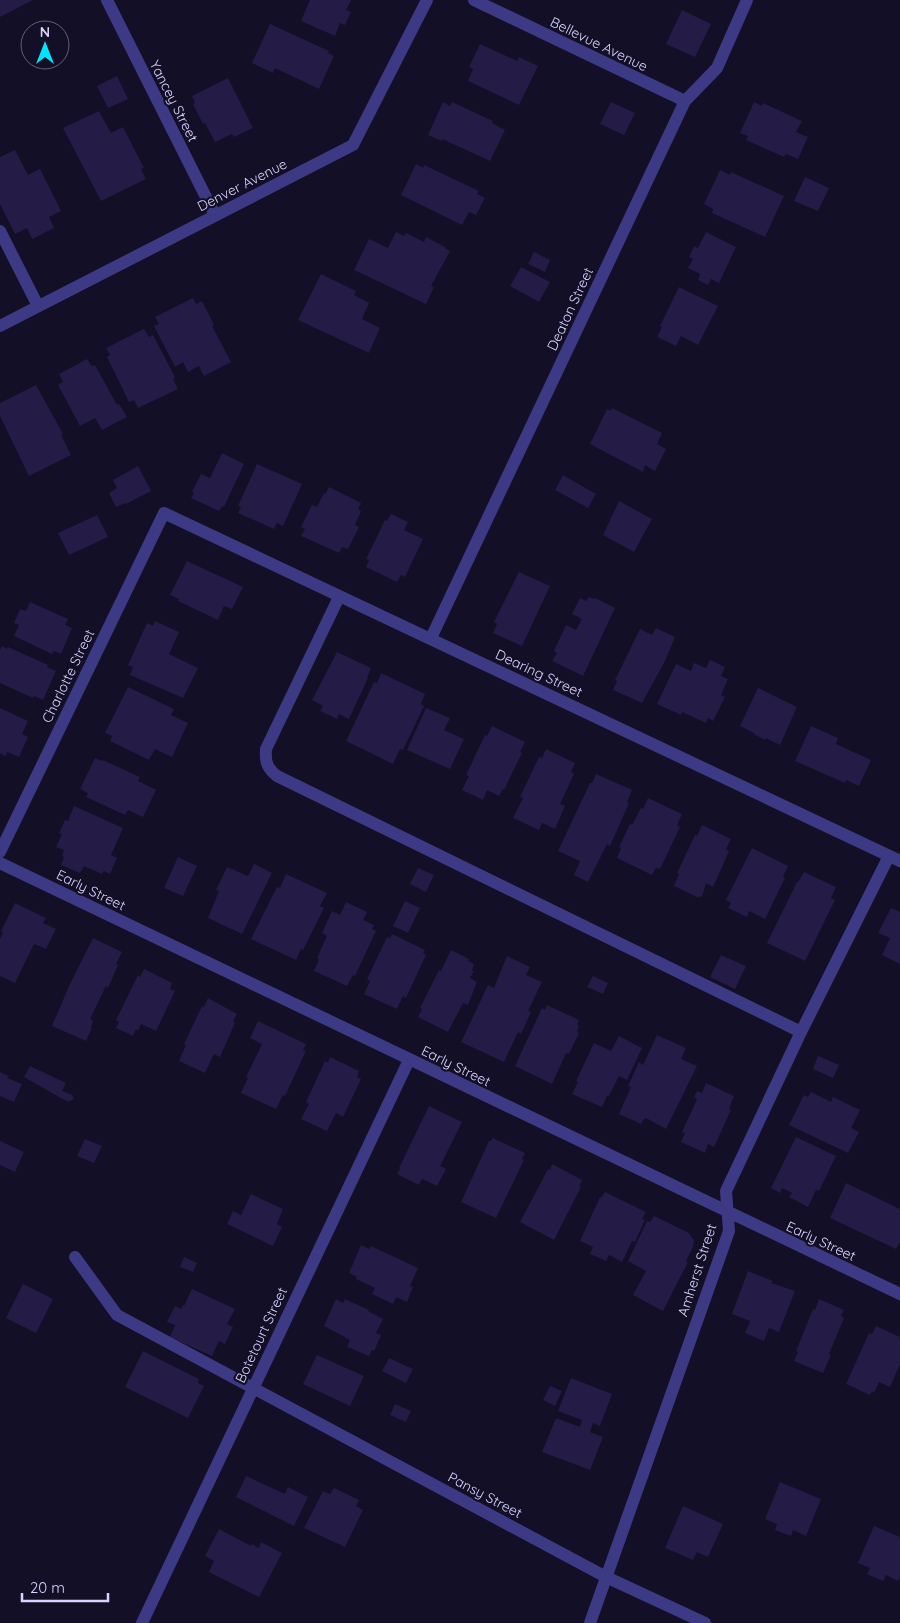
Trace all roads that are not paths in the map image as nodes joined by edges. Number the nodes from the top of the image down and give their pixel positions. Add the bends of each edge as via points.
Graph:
1 (107, 0) edge
2 (427, 0) edge
3 (474, 0) edge
4 (747, 0) edge
5 (685, 102) junction
6 (215, 215) junction
7 (0, 231) edge
8 (38, 306) junction
9 (0, 326) edge
10 (164, 513) joint
11 (339, 597) junction
12 (430, 638) junction
13 (0, 852) edge
14 (895, 858) edge
15 (0, 863) edge
16 (801, 1032) junction
17 (409, 1060) junction
18 (728, 1213) junction
19 (75, 1257) dead end
20 (900, 1294) edge
21 (252, 1388) junction
22 (606, 1577) junction
23 (142, 1623) edge
24 (590, 1623) edge
25 (705, 1623) edge

1 - 6 street, Yancey Street
2 - 6 street, Denver Avenue via 353,144
3 - 5 street, Bellevue Avenue
4 - 5 street, Deaton Street via 717,68
5 - 12 street, Deaton Street
6 - 8 street, Denver Avenue
7 - 8 street
8 - 9 street, Denver Avenue
10 - 11 street, Dearing Street
10 - 13 street, Charlotte Street
11 - 12 street, Dearing Street
11 - 16 street via 266,749 265,760 269,770
12 - 14 street, Dearing Street
14 - 16 street, Amherst Street
15 - 17 street, Early Street
16 - 18 street, Amherst Street via 726,1191
17 - 18 street, Early Street
17 - 21 street, Botetourt Street
18 - 20 street, Early Street
18 - 22 street, Amherst Street via 729,1230
19 - 21 street, Pansy Street via 117,1315
21 - 22 street, Pansy Street
21 - 23 street, Botetourt Street
22 - 24 street, Amherst Street
22 - 25 street, Pansy Street

